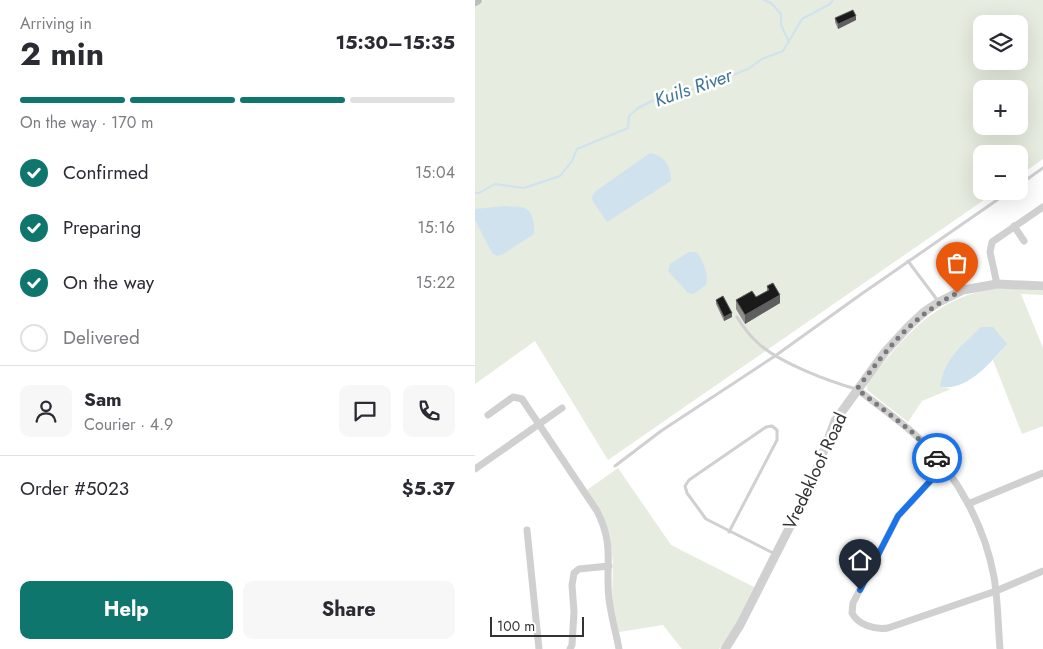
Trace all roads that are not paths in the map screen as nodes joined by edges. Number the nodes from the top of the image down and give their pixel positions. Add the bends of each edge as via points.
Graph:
1 (1043, 168) edge
2 (1028, 179) edge
3 (997, 200) edge
4 (1043, 206) edge
5 (1014, 226) junction
6 (1024, 241) dead end
7 (909, 261) junction
8 (997, 284) junction
9 (1043, 286) edge
10 (939, 302) junction
11 (737, 317) dead end
12 (775, 356) junction
13 (857, 389) junction
14 (562, 408) dead end
15 (488, 415) dead end
16 (538, 425) junction
17 (615, 466) dead end
18 (944, 466) junction
19 (475, 469) edge
20 (1043, 473) edge
21 (968, 504) junction
22 (527, 530) dead end
23 (729, 532) junction
24 (776, 555) junction
25 (609, 566) junction
26 (1043, 571) edge
27 (996, 591) junction
28 (539, 649) edge
29 (570, 649) edge
30 (619, 649) edge
31 (725, 649) edge
32 (1000, 649) edge

1 - 2 lane
3 - 7 lane
4 - 5 street
5 - 6 street
5 - 8 street via 991,246
7 - 10 lane
7 - 12 lane
8 - 9 street, Vredekloof Road
8 - 10 street, Vredekloof Road via 967,289
10 - 13 street, Vredekloof Road via 908,327
11 - 12 lane via 753,338
12 - 13 lane
12 - 17 lane via 661,431
13 - 18 street via 911,431
13 - 24 street, Vredekloof Road via 835,421 810,487
14 - 16 street
15 - 16 street via 511,398 518,397
16 - 19 street
16 - 25 street via 597,511 607,537
18 - 21 street
18 - 27 street via 898,516 853,603 851,613 860,622 881,629
20 - 21 street
21 - 27 street via 986,545
22 - 28 street
23 - 23 lane via 706,519 685,486 689,480 772,426 778,432 777,440
23 - 24 lane
24 - 31 street, Vredekloof Road
25 - 29 street via 579,569 574,573
25 - 30 street via 609,598
26 - 27 street
27 - 32 street

